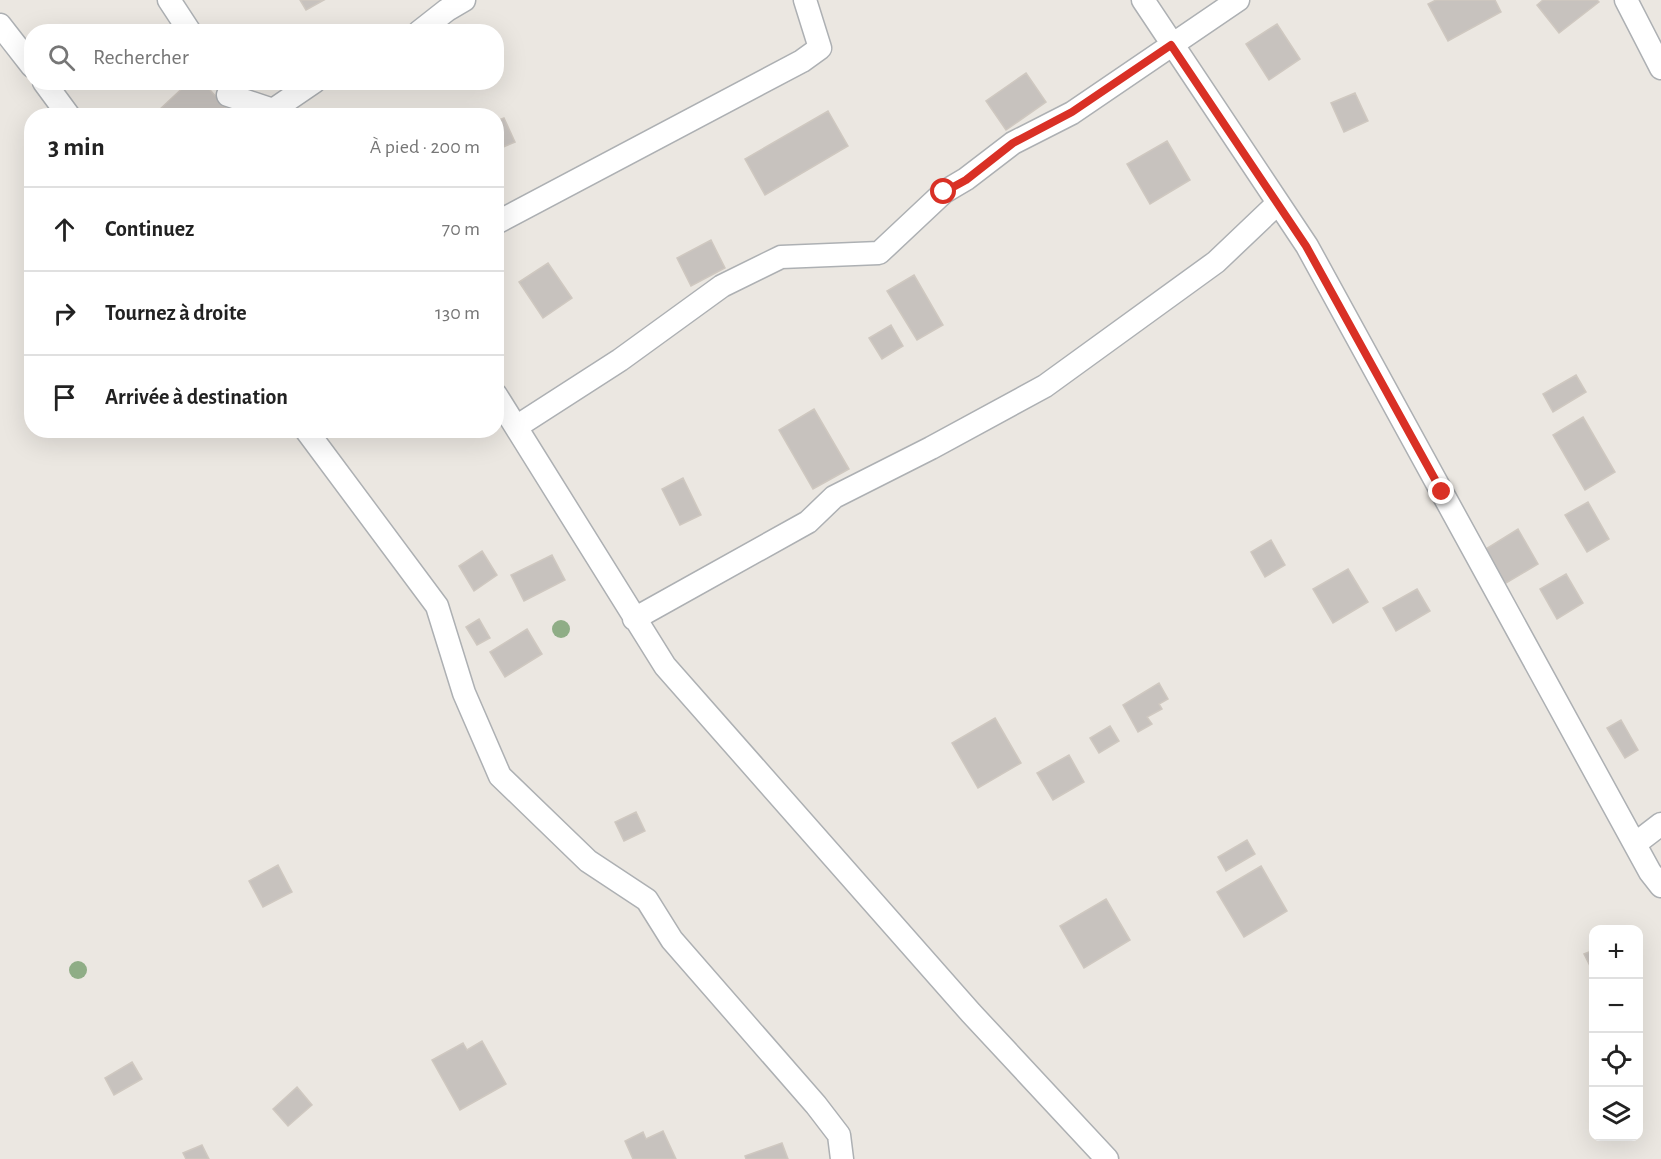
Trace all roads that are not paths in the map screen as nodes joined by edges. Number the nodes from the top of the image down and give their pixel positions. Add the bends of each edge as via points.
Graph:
1 (169, 0) edge
2 (464, 0) edge
3 (805, 0) edge
4 (1143, 0) edge
5 (1238, 0) edge
6 (1626, 0) edge
7 (185, 24) edge
8 (430, 24) edge
9 (0, 25) edge
10 (1171, 45) junction
11 (24, 56) edge
12 (1661, 68) edge
13 (50, 90) edge
14 (302, 90) edge
15 (228, 98) edge
16 (63, 108) edge
17 (266, 108) edge
18 (276, 108) edge
19 (1278, 203) junction
20 (504, 220) edge
21 (504, 408) edge
22 (516, 427) junction
23 (312, 438) edge
24 (634, 619) junction
25 (1661, 824) edge
26 (1635, 844) junction
27 (1661, 886) edge
28 (842, 1159) edge
29 (1107, 1159) edge

1 - 7 street
2 - 8 street
3 - 20 street via 820,48
4 - 10 street
5 - 10 street
6 - 12 street
9 - 11 street
10 - 19 street
10 - 22 street via 1072,112 1013,143 944,192 879,253 781,257 722,286 620,360
13 - 16 street
14 - 18 street
15 - 17 street
19 - 24 street via 1216,262 1045,386 834,497 808,522
19 - 26 street via 1306,246
21 - 22 street
22 - 24 street
23 - 28 street via 437,606 464,693 500,776 588,861 647,900 672,940 839,1135
24 - 29 street via 664,666 971,1014
25 - 26 street
26 - 27 street

